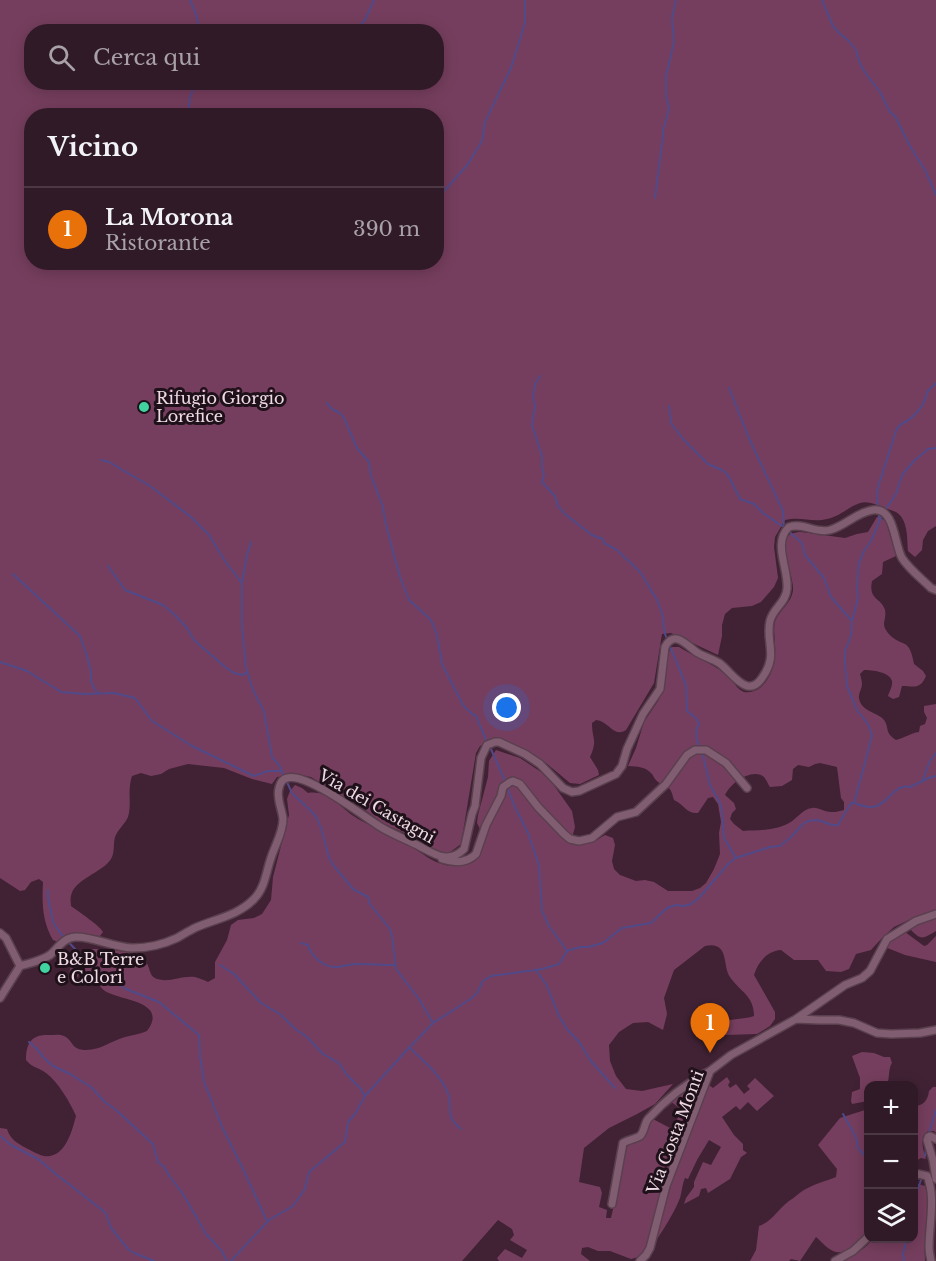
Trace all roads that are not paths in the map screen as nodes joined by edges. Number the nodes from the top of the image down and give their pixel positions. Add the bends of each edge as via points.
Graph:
1 (936, 590) edge
2 (747, 788) dead end
3 (434, 855) junction
4 (936, 914) edge
5 (0, 933) edge
6 (20, 966) junction
7 (0, 998) edge
8 (796, 1018) junction
9 (936, 1030) edge
10 (710, 1071) junction
11 (936, 1139) edge
12 (918, 1174) edge
13 (936, 1179) edge
14 (612, 1204) dead end
15 (934, 1219) edge
16 (864, 1241) edge
17 (640, 1261) edge
18 (835, 1261) edge
19 (931, 1261) edge

1 - 3 street, Via dei Castagni via 900,555 889,519 882,512 865,512 825,531 799,525 789,527 781,542 787,591 771,618 771,658 759,683 750,687 741,684 720,664 683,641 672,640 665,646 660,689 643,714 618,772 572,792 557,784 533,758 500,742 491,743 481,758 476,806 464,849 454,856
2 - 3 street via 726,762 706,750 695,750 636,812 617,817 592,838 579,841 564,834 513,781 503,787 473,857 452,862
3 - 6 street, Via dei Castagni via 380,827 330,794 300,779 287,778 278,790 281,831 263,885 248,904 162,943 134,948 74,937 39,961
4 - 8 street, Via Costa Monti via 887,939 862,978 844,985
5 - 6 street
6 - 7 street
8 - 9 street via 839,1020 877,1033
8 - 10 street, Via Costa Monti
10 - 14 street via 657,1110 645,1122 639,1137 623,1143
10 - 17 street, Via Costa Monti via 666,1186 650,1248
11 - 13 street via 930,1136 927,1140
12 - 15 street via 925,1175 931,1183
15 - 19 street via 929,1246
16 - 18 street

